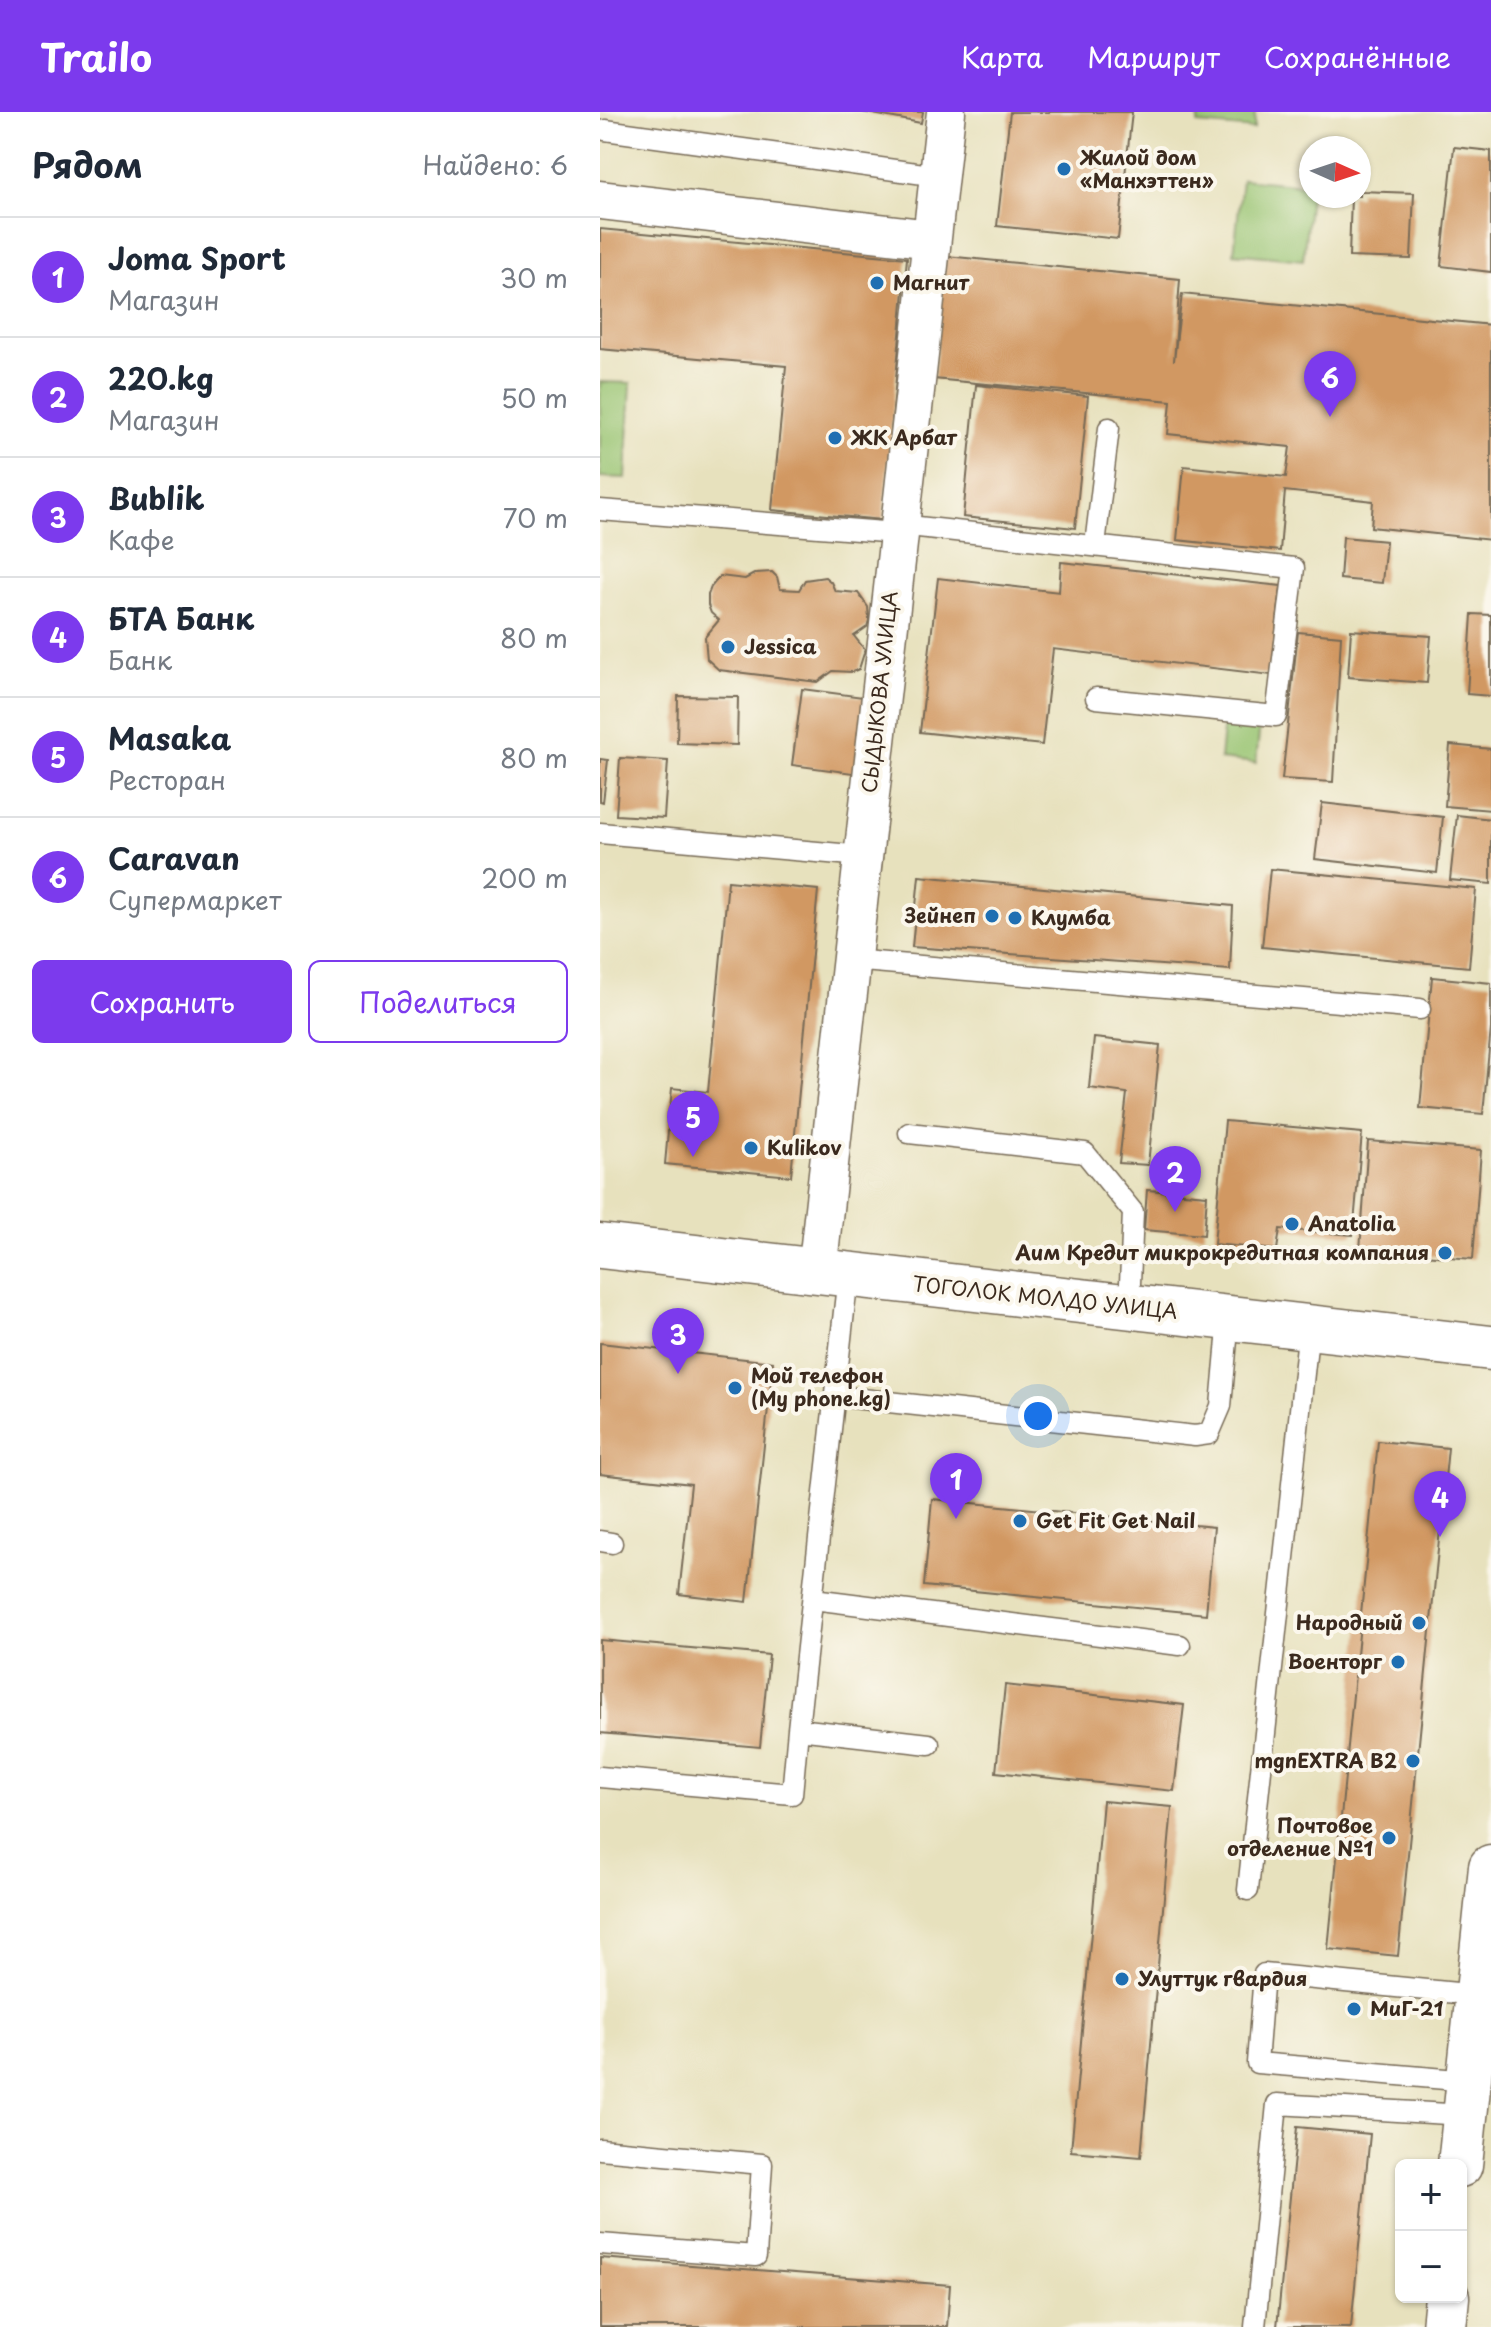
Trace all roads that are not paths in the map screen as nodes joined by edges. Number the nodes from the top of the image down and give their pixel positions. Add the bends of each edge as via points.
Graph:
1 (946, 112) edge
2 (605, 130) dead end
3 (938, 176) junction
4 (600, 200) edge
5 (931, 239) junction
6 (1109, 428) dead end
7 (600, 510) edge
8 (899, 529) junction
9 (1095, 545) junction
10 (1096, 698) dead end
11 (600, 833) edge
12 (863, 856) junction
13 (851, 960) junction
14 (1420, 1009) dead end
15 (909, 1133) dead end
16 (600, 1246) edge
17 (832, 1274) junction
18 (1129, 1307) junction
19 (1229, 1318) junction
20 (1309, 1327) junction
21 (1491, 1348) edge
22 (835, 1396) junction
23 (813, 1599) junction
24 (1180, 1645) dead end
25 (798, 1729) junction
26 (929, 1744) dead end
27 (600, 1777) edge
28 (1491, 1867) edge
29 (1248, 1890) dead end
30 (1477, 1995) junction
31 (1467, 2098) junction
32 (600, 2149) edge
33 (1461, 2159) edge
34 (600, 2244) edge
35 (1446, 2303) edge
36 (1255, 2327) edge
37 (1444, 2327) edge

1 - 3 street, СЫДЫКОВА УЛИЦА
2 - 3 lane
3 - 5 street, СЫДЫКОВА УЛИЦА
4 - 5 street
5 - 8 street, СЫДЫКОВА УЛИЦА
6 - 9 lane
7 - 8 lane
8 - 9 lane
8 - 12 street, СЫДЫКОВА УЛИЦА
9 - 10 lane via 1294,568 1276,716
11 - 12 lane
12 - 13 street, СЫДЫКОВА УЛИЦА
13 - 14 lane
13 - 17 street, СЫДЫКОВА УЛИЦА
15 - 18 lane via 1085,1153 1133,1212
16 - 17 main road, ТОГОЛОК МОЛДО УЛИЦА
17 - 18 main road, ТОГОЛОК МОЛДО УЛИЦА
17 - 22 lane
18 - 19 main road, ТОГОЛОК МОЛДО УЛИЦА
19 - 20 main road, ТОГОЛОК МОЛДО УЛИЦА
19 - 22 lane via 1221,1406 1209,1434
20 - 21 main road, ТОГОЛОК МОЛДО УЛИЦА
20 - 29 lane
22 - 23 lane
23 - 24 lane
23 - 25 lane
25 - 26 lane
25 - 27 lane via 792,1794
28 - 30 main road
30 - 31 main road
30 - 31 lane via 1264,1974 1257,2063
31 - 33 main road
31 - 36 lane via 1277,2104
32 - 34 lane via 762,2164 756,2256
35 - 37 main road

